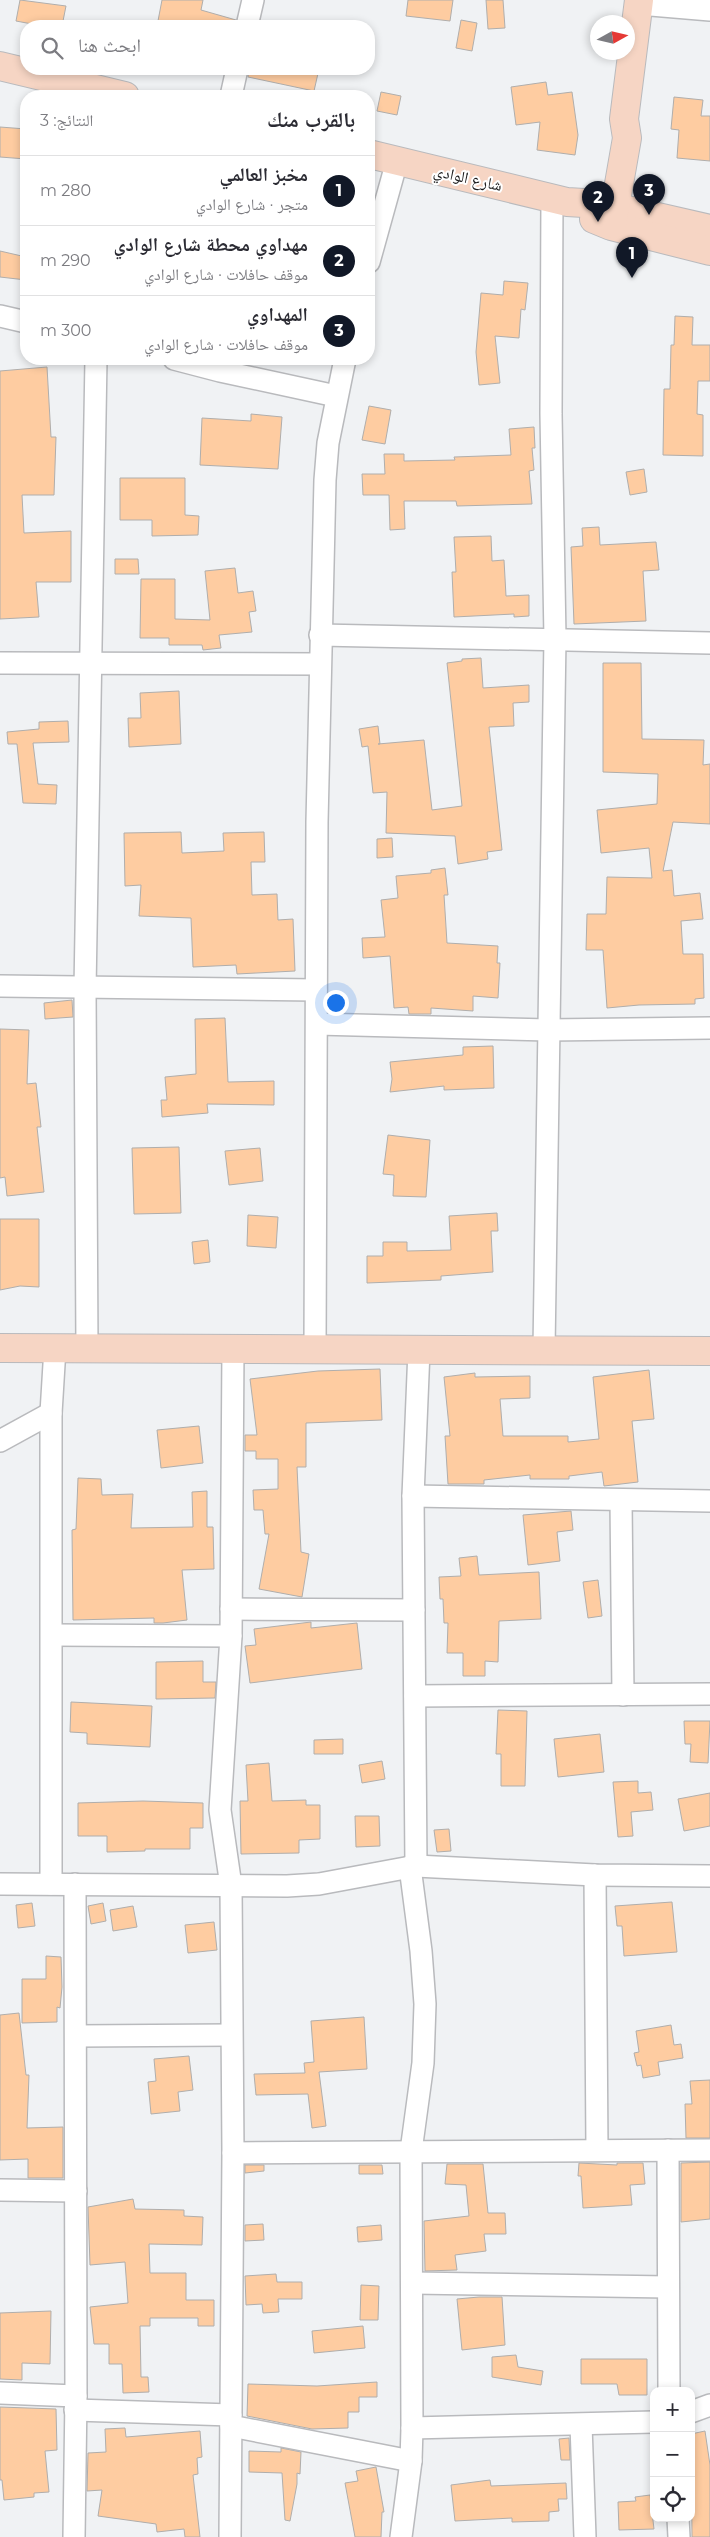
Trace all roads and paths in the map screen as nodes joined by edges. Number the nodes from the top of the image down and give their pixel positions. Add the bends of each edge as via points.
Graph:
1 (253, 0) edge
2 (639, 2) edge
3 (710, 10) edge
4 (248, 20) edge
5 (0, 66) edge
6 (20, 71) edge
7 (38, 75) edge
8 (236, 75) edge
9 (100, 90) edge
10 (232, 90) edge
11 (375, 156) edge
12 (396, 161) junction
13 (559, 200) junction
14 (606, 215) junction
15 (710, 229) edge
16 (375, 240) edge
17 (710, 251) edge
18 (0, 316) edge
19 (20, 321) edge
20 (96, 365) edge
21 (197, 365) edge
22 (344, 365) edge
23 (336, 396) junction
24 (320, 635) junction
25 (555, 638) junction
26 (710, 643) edge
27 (0, 663) edge
28 (92, 663) junction
29 (320, 664) junction
30 (0, 986) edge
31 (85, 989) junction
32 (316, 990) junction
33 (317, 1024) junction
34 (710, 1028) edge
35 (548, 1030) junction
36 (0, 1348) edge
37 (55, 1348) junction
38 (232, 1348) junction
39 (87, 1349) junction
40 (544, 1349) junction
41 (316, 1350) junction
42 (418, 1350) junction
43 (710, 1351) edge
44 (51, 1413) junction
45 (0, 1440) edge
46 (413, 1496) junction
47 (621, 1500) junction
48 (710, 1501) edge
49 (231, 1609) junction
50 (414, 1610) junction
51 (52, 1635) junction
52 (231, 1636) junction
53 (710, 1694) edge
54 (623, 1695) junction
55 (415, 1696) junction
56 (413, 1866) junction
57 (595, 1875) junction
58 (710, 1876) edge
59 (0, 1884) edge
60 (51, 1884) junction
61 (75, 1884) junction
62 (231, 1886) junction
63 (231, 2035) junction
64 (76, 2036) junction
65 (597, 2150) junction
66 (668, 2150) junction
67 (710, 2150) edge
68 (411, 2151) junction
69 (233, 2154) junction
70 (0, 2190) edge
71 (76, 2191) junction
72 (413, 2283) junction
73 (668, 2287) junction
74 (669, 2387) edge
75 (0, 2393) edge
76 (75, 2403) junction
77 (710, 2405) edge
78 (695, 2411) edge
79 (231, 2421) junction
80 (650, 2422) edge
81 (580, 2425) junction
82 (412, 2428) junction
83 (411, 2461) junction
84 (678, 2522) edge
85 (74, 2537) edge
86 (230, 2537) edge
87 (401, 2537) edge
88 (585, 2537) edge
89 (679, 2537) edge

1 - 4 street
2 - 3 street
2 - 14 street via 624,119 627,138
5 - 6 street
7 - 9 street
8 - 10 street
11 - 12 street, شارع الوادي
12 - 13 street, شارع الوادي
12 - 16 street
13 - 14 street, شارع الوادي
13 - 25 street via 551,414
14 - 15 street, شارع الوادي
14 - 17 street, شارع الوادي
18 - 19 street
20 - 28 street
21 - 23 street
22 - 23 street
23 - 24 street via 325,480
24 - 25 street
24 - 29 street
25 - 26 street
25 - 35 street
27 - 28 street
28 - 29 street
28 - 31 street
29 - 32 street
30 - 31 street
31 - 32 street
31 - 39 street
32 - 33 street
33 - 35 street
33 - 41 street
34 - 35 street
35 - 40 street
36 - 37 street
37 - 39 street
37 - 44 street
38 - 39 street
38 - 41 street
38 - 49 street
40 - 42 street
40 - 43 street
41 - 42 street
42 - 46 street
44 - 45 street
44 - 51 street
46 - 47 street
46 - 50 street
47 - 48 street
47 - 54 street
49 - 50 street
49 - 52 street
50 - 55 street
51 - 52 street
51 - 60 street
52 - 62 street via 220,1815
53 - 54 street
54 - 55 street
55 - 56 street
56 - 57 street
56 - 62 street via 319,1884
56 - 68 street via 425,2004 423,2063
57 - 58 street
57 - 65 street
59 - 60 street
60 - 61 street
61 - 62 street
61 - 64 street
62 - 63 street
63 - 64 street
63 - 69 street
64 - 71 street
65 - 66 street
65 - 68 street
66 - 67 street
66 - 73 street
68 - 69 street
68 - 72 street
69 - 79 street
70 - 71 street
71 - 76 street
72 - 73 street
72 - 82 street
73 - 74 street
75 - 76 street
76 - 79 street
76 - 85 street
77 - 78 street
79 - 83 street
79 - 86 street
80 - 81 street
81 - 82 street
81 - 88 street
82 - 83 street
83 - 87 street
84 - 89 street

